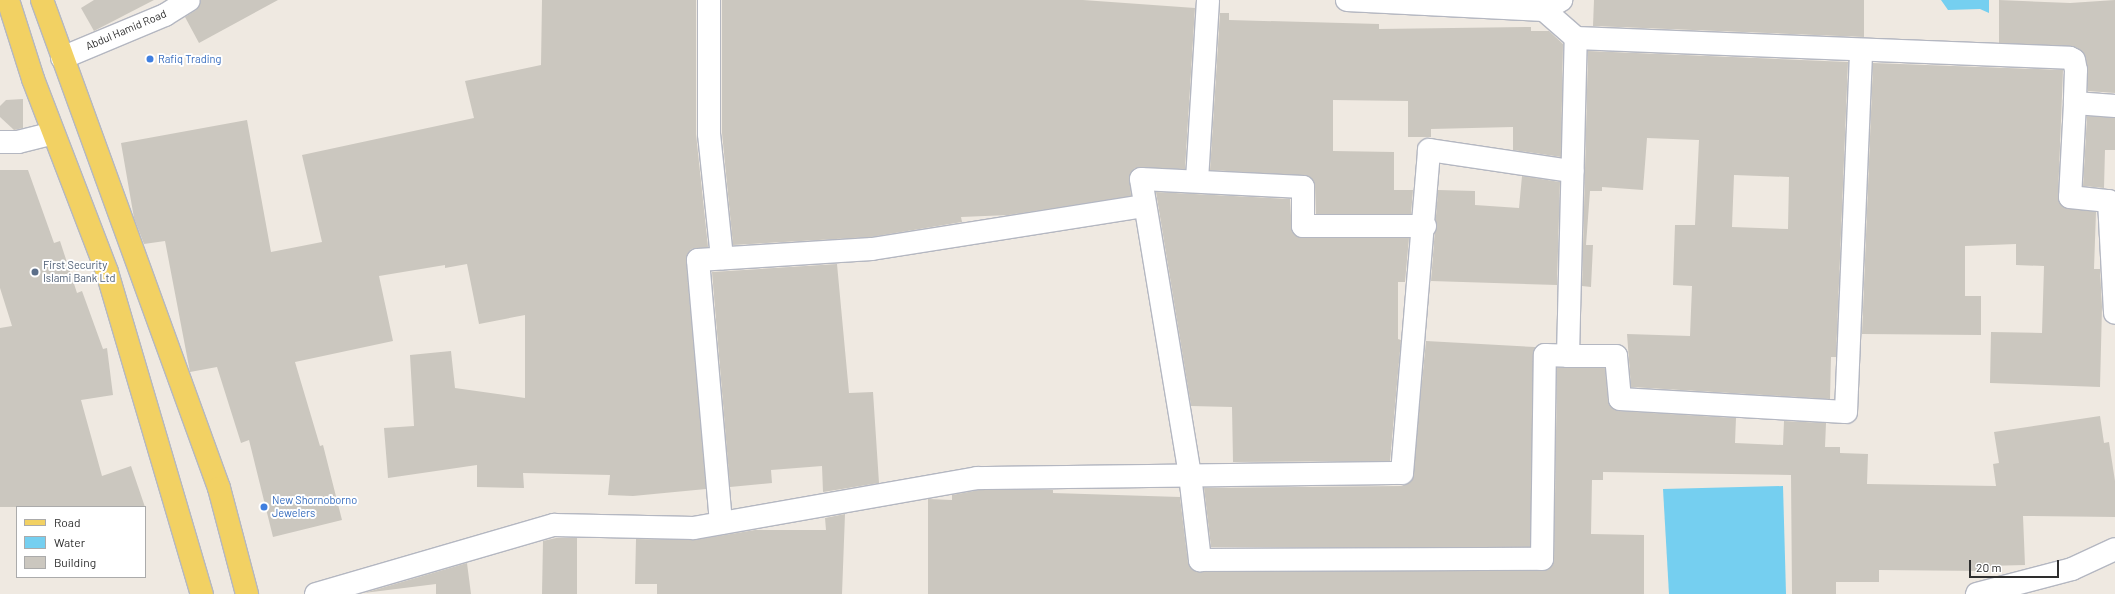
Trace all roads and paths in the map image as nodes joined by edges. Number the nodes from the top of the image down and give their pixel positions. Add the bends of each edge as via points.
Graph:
1 (8, 0) edge
2 (42, 0) edge
3 (189, 0) edge
4 (709, 0) edge
5 (1208, 0) edge
6 (1347, 0) edge
7 (1553, 5) edge
8 (1576, 38) junction
9 (1861, 51) junction
10 (62, 58) junction
11 (2074, 103) junction
12 (2115, 106) edge
13 (53, 133) junction
14 (0, 142) edge
15 (1572, 171) junction
16 (1197, 180) junction
17 (1145, 206) junction
18 (1425, 226) junction
19 (722, 258) junction
20 (2115, 313) edge
21 (1568, 356) junction
22 (1190, 476) junction
23 (721, 523) junction
24 (2115, 549) edge
25 (202, 594) edge
26 (247, 594) edge
27 (316, 594) edge
28 (1977, 594) edge

1 - 13 main road
2 - 10 main road
3 - 10 street, Abdul Hamid Road via 166,15
4 - 19 street via 710,134
5 - 16 street
6 - 7 street
7 - 8 street
8 - 9 street
8 - 15 street
9 - 11 street via 2070,58 2074,60 2076,70
9 - 21 street via 1846,412 1620,398 1616,356
10 - 26 main road via 219,488
11 - 12 street
11 - 20 street via 2070,197 2109,201
13 - 14 street via 18,142
13 - 25 main road via 107,272
15 - 18 street via 1429,150
15 - 21 street
16 - 17 street via 1141,179
16 - 18 street via 1303,187 1303,226
17 - 19 street via 872,249
17 - 22 street
18 - 22 street via 1402,473
19 - 23 street via 698,260
21 - 22 street via 1545,355 1542,559 1200,560
22 - 23 street via 977,478
23 - 27 street via 694,528 554,525
24 - 28 street via 2072,569

